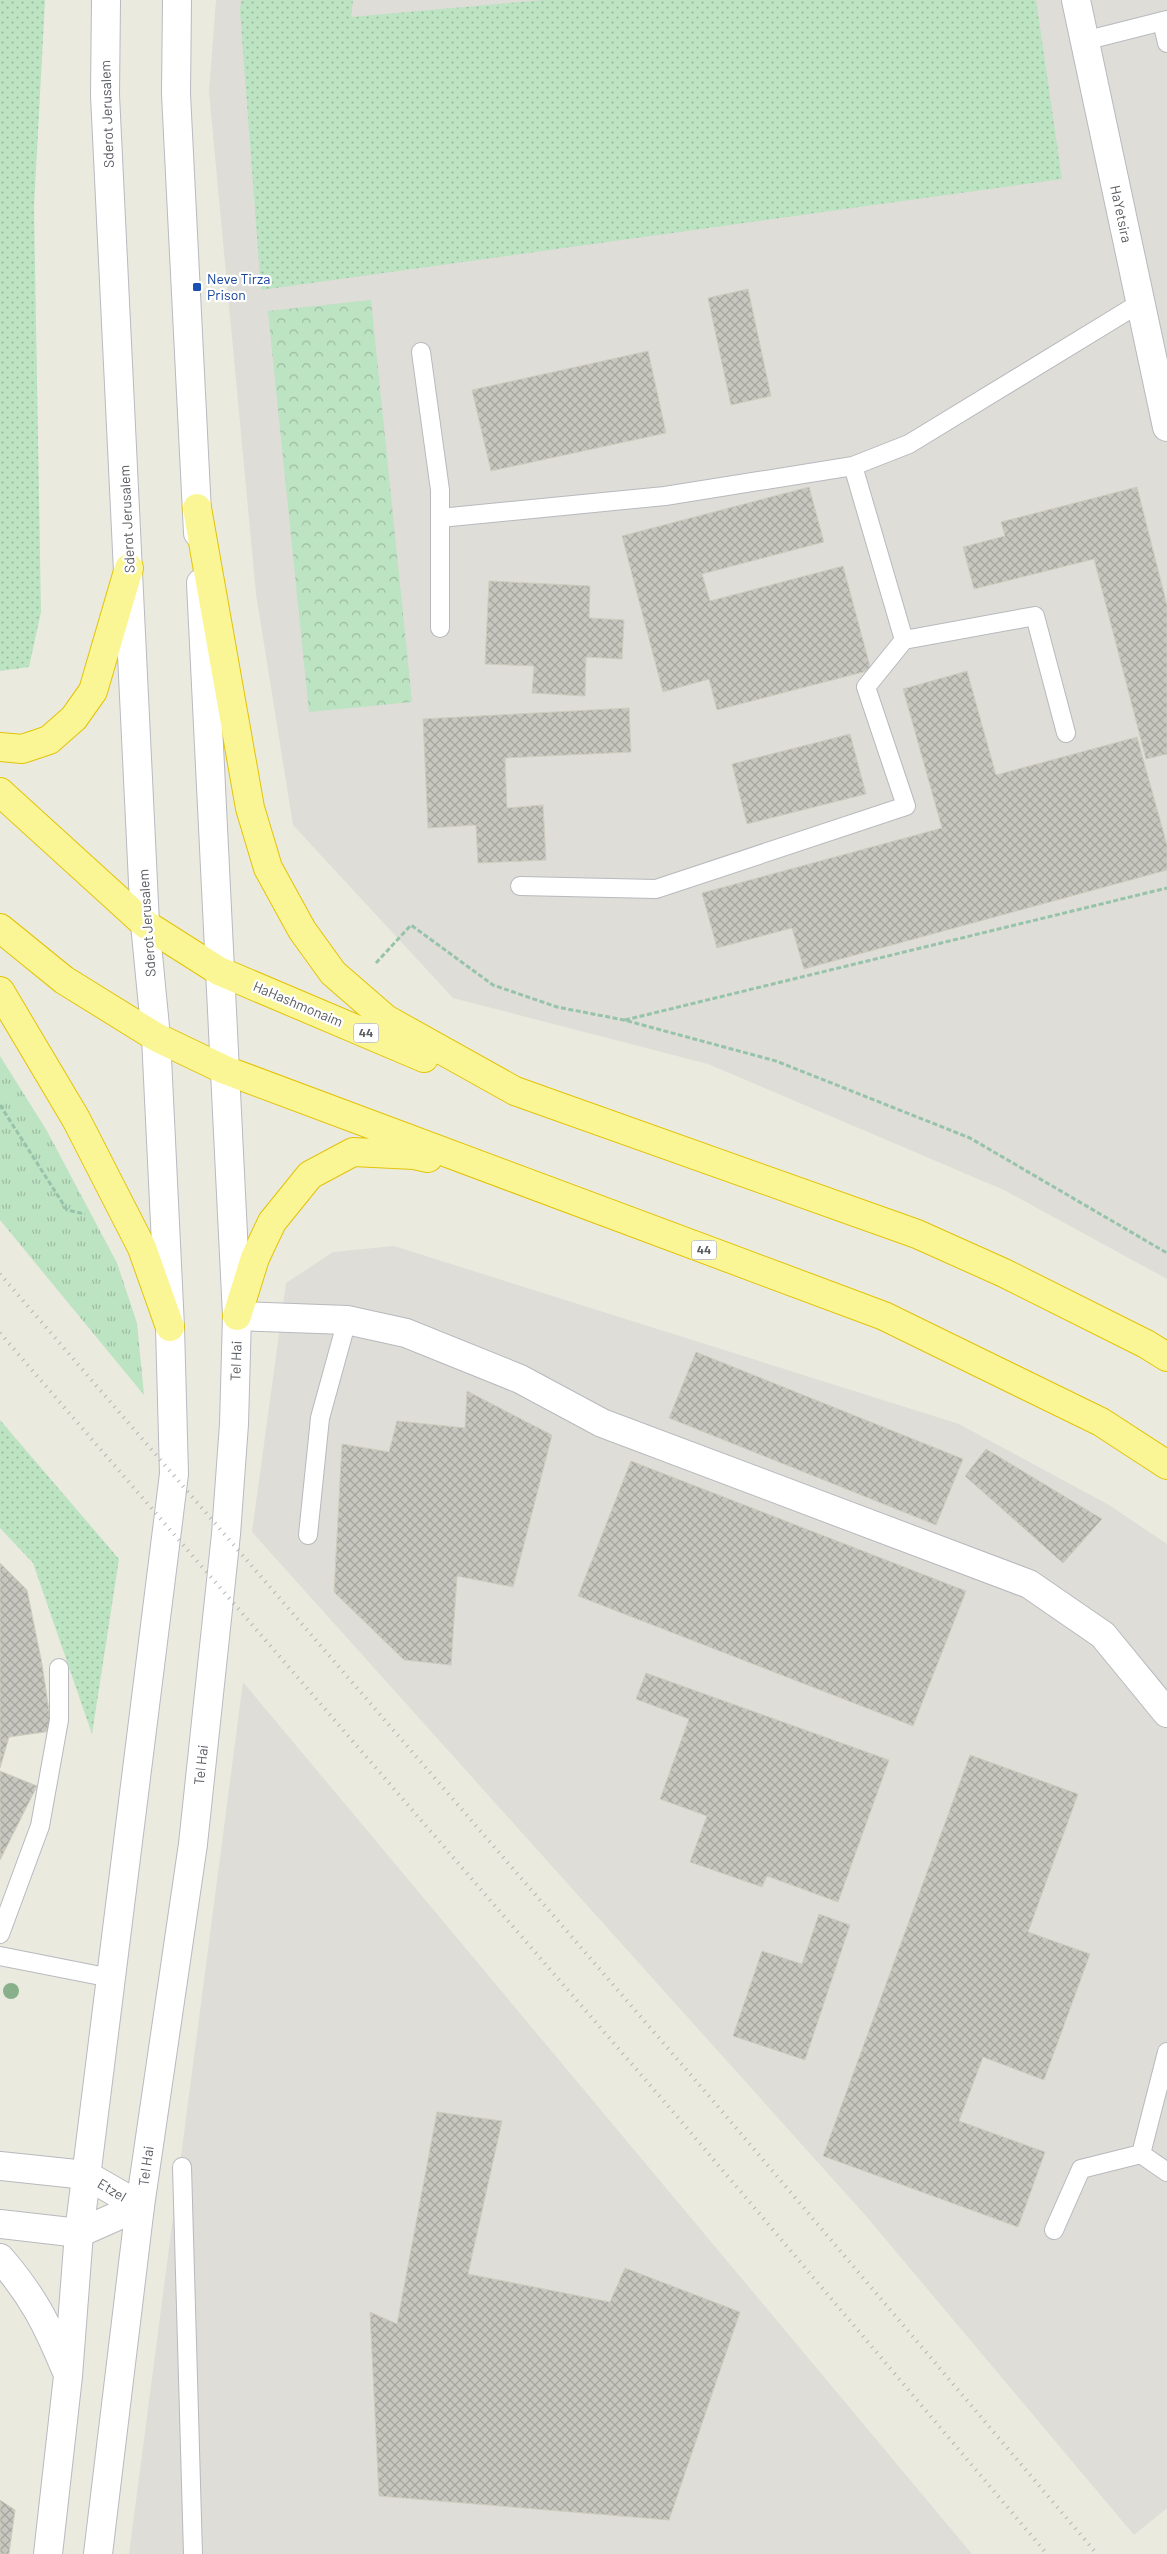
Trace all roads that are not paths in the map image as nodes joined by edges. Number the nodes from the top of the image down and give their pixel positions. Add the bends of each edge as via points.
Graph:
1 (106, 0) edge
2 (177, 0) edge
3 (1076, 0) edge
4 (1164, 21) edge
5 (1084, 41) junction
6 (1167, 43) edge
7 (1140, 303) junction
8 (421, 352) dead end
9 (1167, 427) edge
10 (853, 466) junction
11 (196, 508) junction
12 (440, 518) junction
13 (129, 568) junction
14 (440, 628) dead end
15 (904, 640) junction
16 (1066, 733) dead end
17 (0, 746) edge
18 (0, 792) edge
19 (520, 886) dead end
20 (145, 924) junction
21 (0, 928) edge
22 (219, 971) junction
23 (0, 991) edge
24 (156, 1037) junction
25 (225, 1070) junction
26 (515, 1091) junction
27 (514, 1180) junction
28 (237, 1316) junction
29 (346, 1320) junction
30 (170, 1327) junction
31 (1167, 1358) edge
32 (1167, 1465) edge
33 (308, 1535) dead end
34 (58, 1668) dead end
35 (1167, 1713) edge
36 (0, 1934) edge
37 (0, 1956) edge
38 (111, 1978) junction
39 (1167, 2052) edge
40 (1141, 2154) junction
41 (0, 2166) edge
42 (182, 2167) dead end
43 (1167, 2172) edge
44 (86, 2175) junction
45 (140, 2206) junction
46 (0, 2224) edge
47 (1054, 2230) dead end
48 (79, 2233) junction
49 (0, 2258) edge
50 (68, 2376) junction
51 (48, 2554) edge
52 (98, 2554) edge
53 (193, 2554) edge

1 - 13 main road, Sderot Jerusalem via 105,95
2 - 11 main road via 176,94
3 - 5 main road, HaYetsira
4 - 5 lane
4 - 6 lane
5 - 7 main road, HaYetsira
7 - 9 main road, HaYetsira
7 - 10 lane via 909,444
8 - 12 lane via 440,490
10 - 12 lane via 665,496
10 - 15 lane
11 - 22 main road
11 - 26 highway via 250,808 268,868 302,930 333,973 386,1019
12 - 14 lane
13 - 17 highway via 93,691 74,718 49,740 22,749
13 - 20 main road, Sderot Jerusalem
15 - 16 lane via 1035,616
15 - 19 lane via 866,687 906,806 656,889
18 - 20 highway, 44
20 - 22 highway, HaHashmonaim / 44
20 - 24 main road, Sderot Jerusalem
21 - 24 highway, 44 via 64,980
22 - 25 main road, Tel Hai
22 - 26 highway, HaHashmonaim / 44 via 432,1062
23 - 30 highway via 76,1119 142,1248
24 - 25 highway, 44
24 - 30 main road
25 - 27 highway, 44
25 - 28 main road, Tel Hai
26 - 31 highway, 44 via 918,1234 1004,1273 1146,1344
27 - 28 highway via 414,1155 354,1152 310,1175 272,1222 255,1258
27 - 32 highway, 44 via 884,1316 1102,1422
28 - 29 main road
28 - 45 main road, Tel Hai via 226,1534 194,1834
29 - 33 lane via 320,1418
29 - 35 main road via 406,1333 520,1378 602,1423 1029,1584 1103,1635
30 - 38 main road via 174,1474
34 - 36 lane via 59,1720 40,1826
37 - 38 lane
38 - 44 main road
39 - 40 lane
40 - 43 lane
40 - 47 lane via 1081,2169
41 - 44 main road, Etzel
42 - 53 lane
44 - 45 main road, Etzel
44 - 48 main road
45 - 48 main road, Etzel
45 - 52 main road, Tel Hai
46 - 48 main road
48 - 50 main road
49 - 50 main road via 21,2281 44,2318
50 - 51 main road

